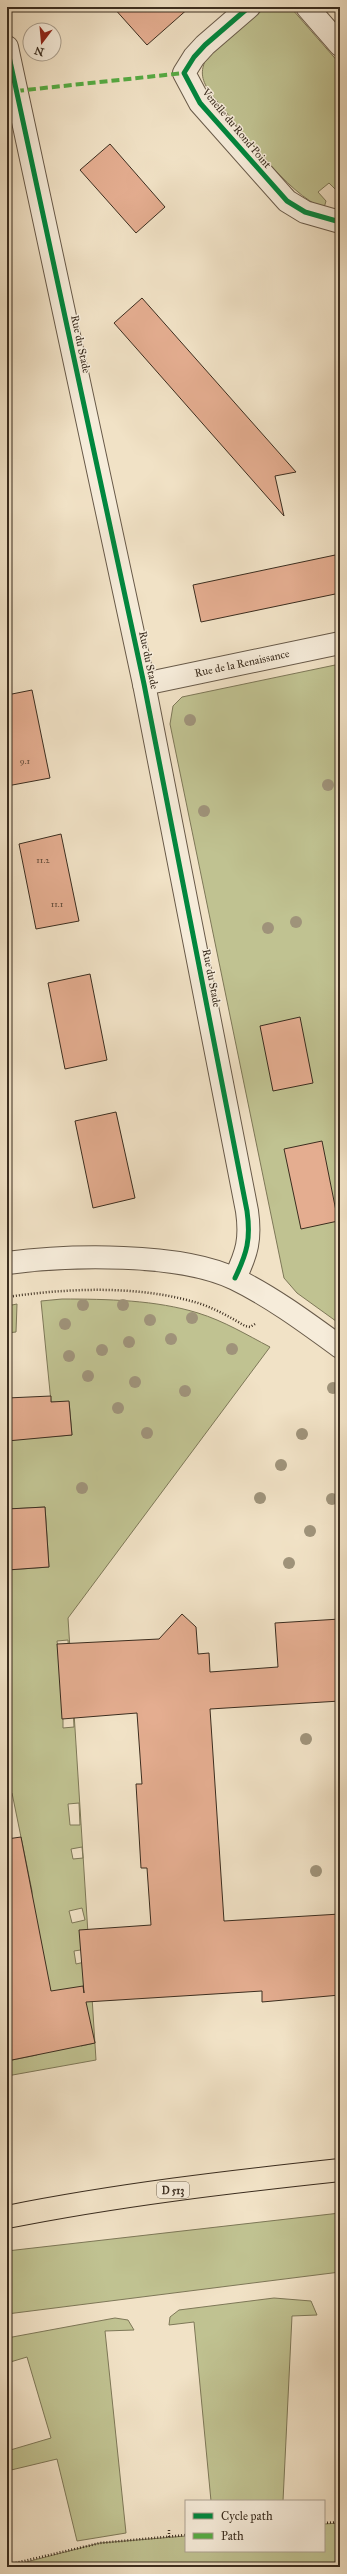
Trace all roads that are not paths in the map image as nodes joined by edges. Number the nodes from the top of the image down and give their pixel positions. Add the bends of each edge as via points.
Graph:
1 (249, 7) edge
2 (307, 7) edge
3 (340, 45) edge
4 (7, 47) edge
5 (340, 222) edge
6 (340, 643) edge
7 (144, 684) junction
8 (7, 1263) edge
9 (235, 1278) junction
10 (340, 1347) edge
11 (340, 2170) edge
12 (7, 2217) edge

1 - 5 street, Venelle du Rond Point via 194,57 184,73 200,103 287,201 305,212
2 - 3 street
4 - 7 street, Rue du Stade
6 - 7 street, Rue de la Renaissance
7 - 9 street, Rue du Stade via 247,1211 250,1232 248,1249
8 - 9 street via 76,1258 155,1260 197,1266
9 - 10 street
11 - 12 main road, D 513 via 70,2204

